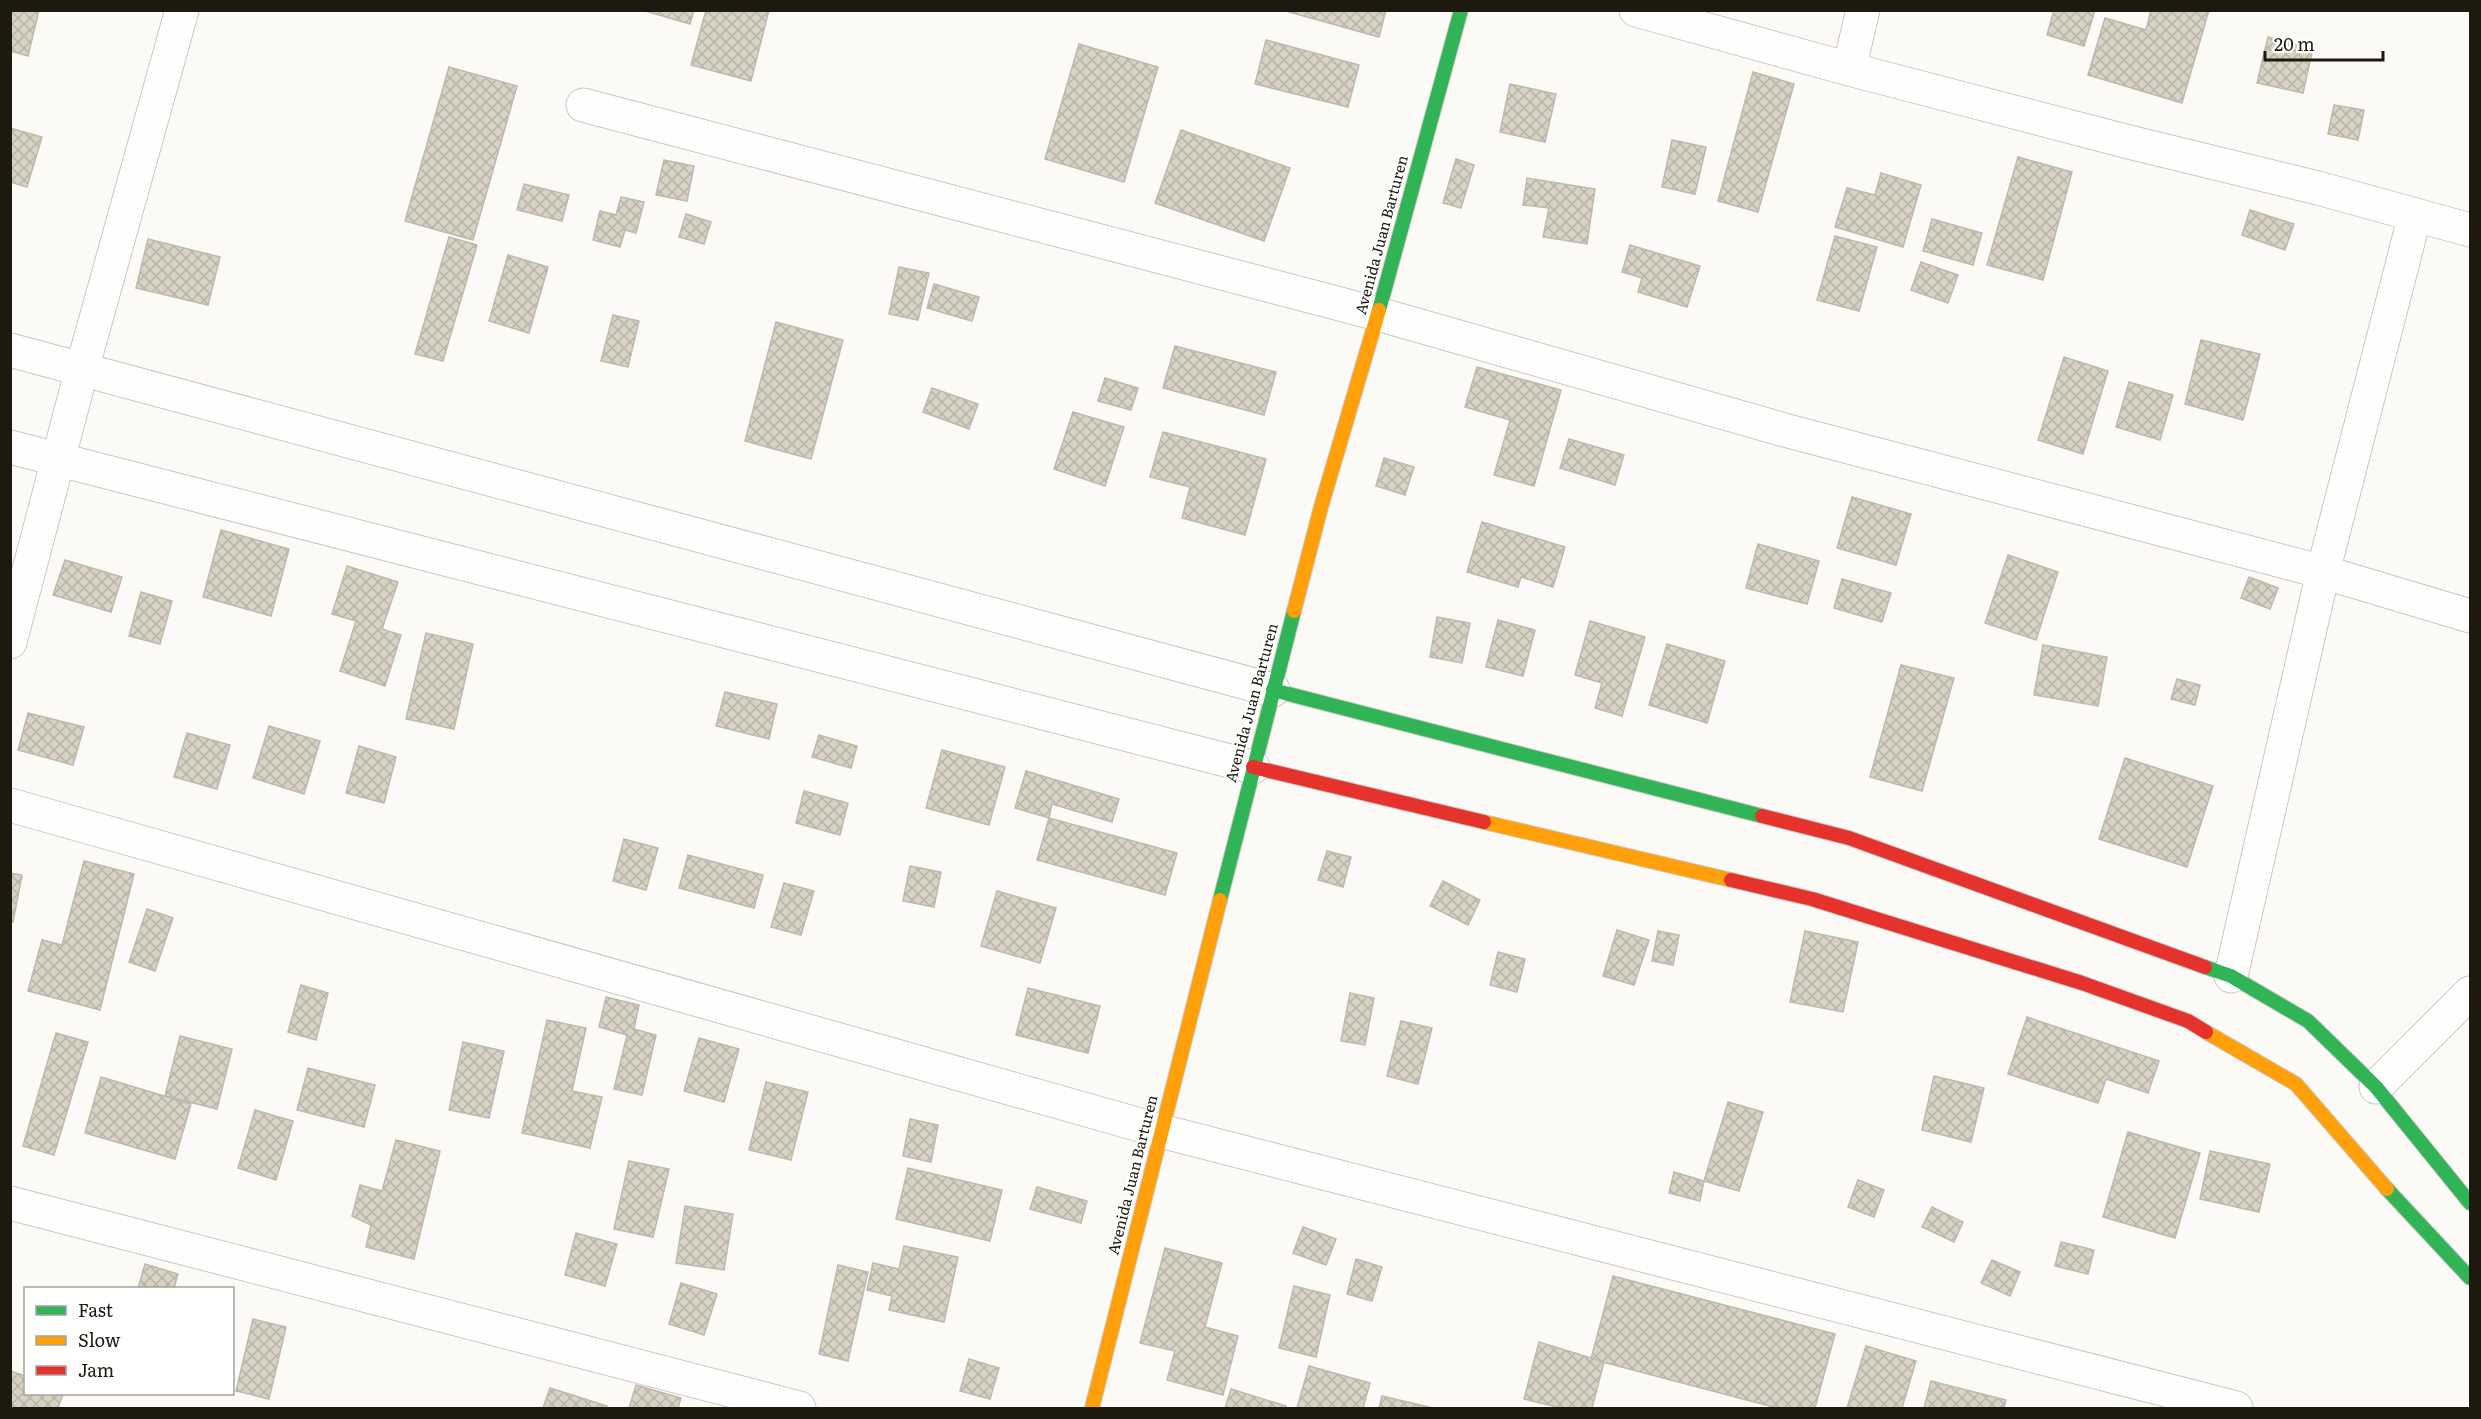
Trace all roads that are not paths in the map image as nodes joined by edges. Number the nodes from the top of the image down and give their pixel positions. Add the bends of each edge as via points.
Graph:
1 (182, 10) edge
2 (1461, 10) edge
3 (1636, 10) edge
4 (1863, 10) edge
5 (1849, 69) junction
6 (583, 105) dead end
7 (2415, 215) junction
8 (2470, 230) edge
9 (1378, 314) junction
10 (10, 350) edge
11 (82, 369) junction
12 (10, 447) edge
13 (58, 461) junction
14 (2323, 572) junction
15 (2470, 616) edge
16 (10, 642) edge
17 (1273, 690) junction
18 (1253, 766) junction
19 (10, 805) edge
20 (2231, 976) junction
21 (2470, 993) edge
22 (2376, 1088) junction
23 (1161, 1131) junction
24 (10, 1203) edge
25 (2470, 1203) edge
26 (2470, 1278) edge
27 (799, 1408) edge
28 (1092, 1408) edge
29 (2236, 1408) edge

1 - 11 street
2 - 9 street, Avenida Juan Barturen
3 - 5 street
4 - 5 street
5 - 7 street
6 - 9 street
7 - 8 street
7 - 14 street
9 - 14 street via 1788,431
9 - 17 street, Avenida Juan Barturen
10 - 11 street
11 - 13 street
11 - 17 street
12 - 13 street
13 - 16 street
13 - 18 street
14 - 15 street
14 - 20 street
17 - 18 street, Avenida Juan Barturen
17 - 20 street via 1849,838
18 - 23 street, Avenida Juan Barturen
18 - 26 street via 1812,898 2082,983 2188,1022 2296,1084
19 - 23 street
20 - 22 street via 2308,1022
21 - 22 street
22 - 25 street
23 - 28 street, Avenida Juan Barturen
23 - 29 street
24 - 27 street

